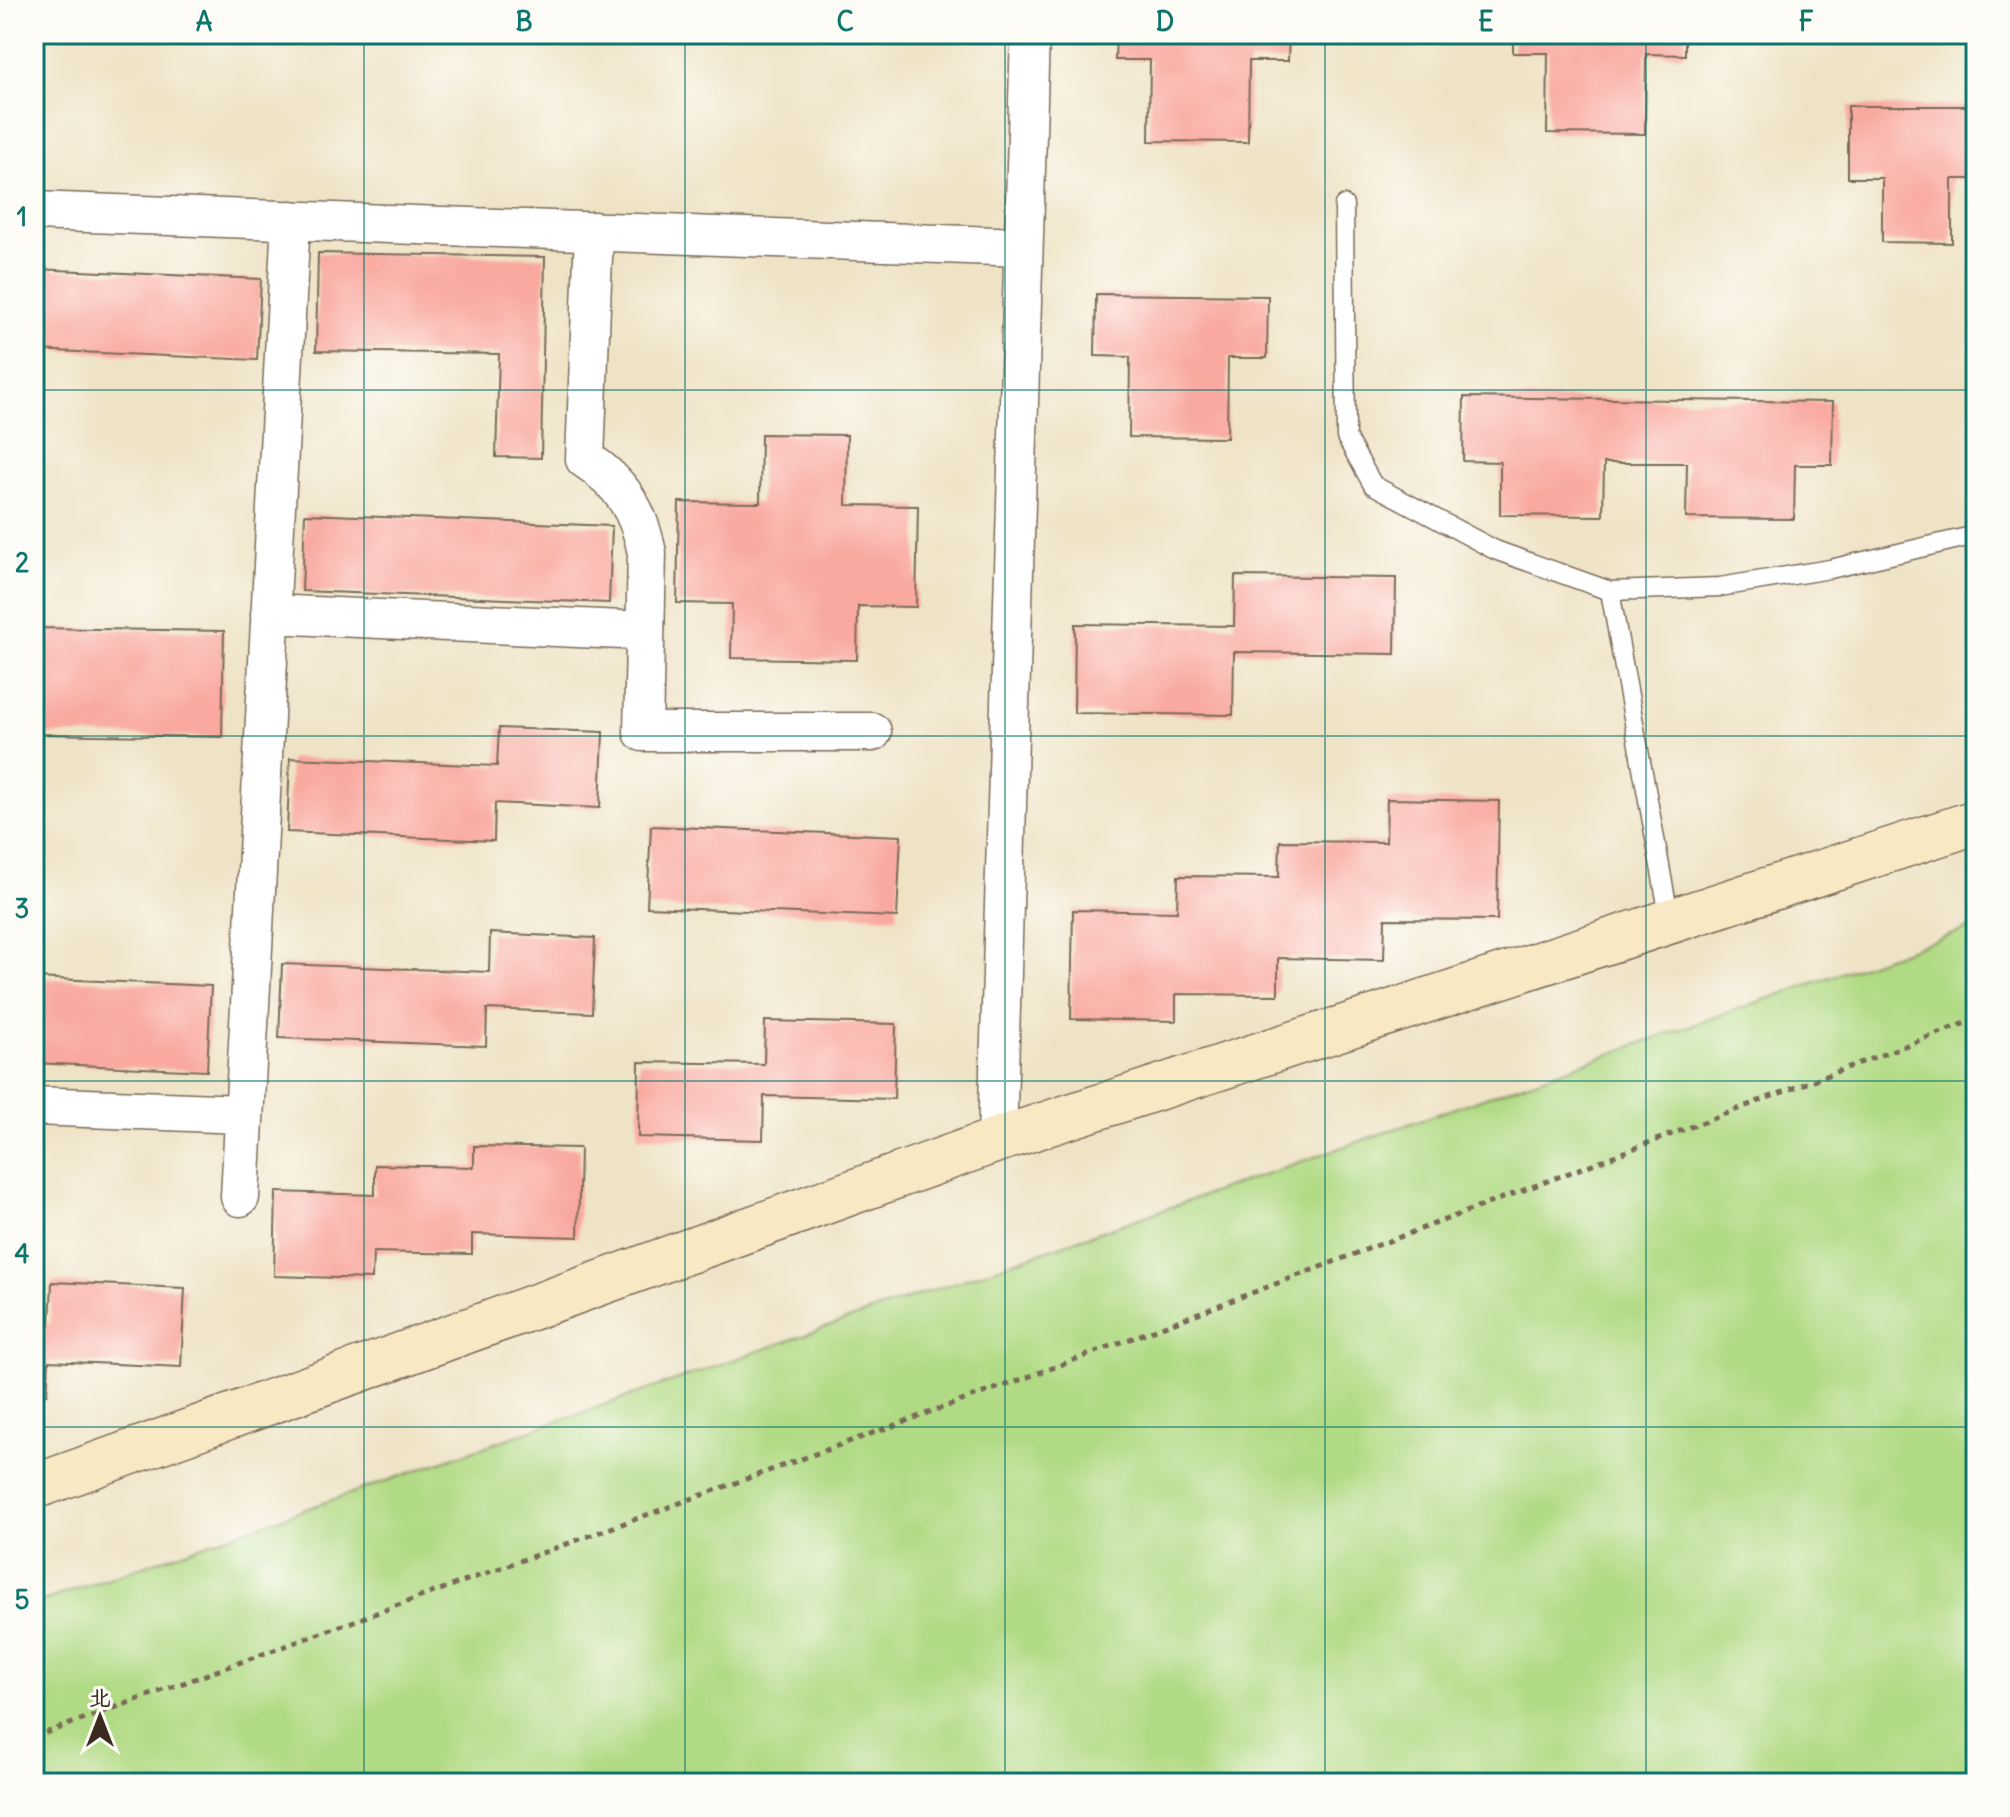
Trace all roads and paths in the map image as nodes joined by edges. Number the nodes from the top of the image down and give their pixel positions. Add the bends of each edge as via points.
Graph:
1 (1030, 34) edge
2 (1344, 205) dead end
3 (34, 211) edge
4 (291, 220) junction
5 (594, 231) junction
6 (1023, 247) junction
7 (1976, 535) edge
8 (1610, 591) junction
9 (270, 614) junction
10 (645, 631) junction
11 (872, 732) dead end
12 (1976, 822) edge
13 (1670, 921) junction
14 (1976, 1019) edge
15 (34, 1106) edge
16 (243, 1114) junction
17 (997, 1140) junction
18 (240, 1197) dead end
19 (34, 1487) edge
20 (34, 1737) edge

1 - 6 street
2 - 8 lane via 1346,437 1373,485 1495,550
3 - 4 street
4 - 5 street
4 - 9 street
5 - 6 street
5 - 10 street via 585,459 620,487 642,529 647,553
6 - 17 street
7 - 8 lane via 1830,569 1736,584
8 - 13 lane
9 - 10 street
9 - 16 street
10 - 11 street via 643,732
12 - 13 main road
13 - 17 main road
14 - 20 path via 1069,1362
15 - 16 street
16 - 18 street
17 - 19 main road

